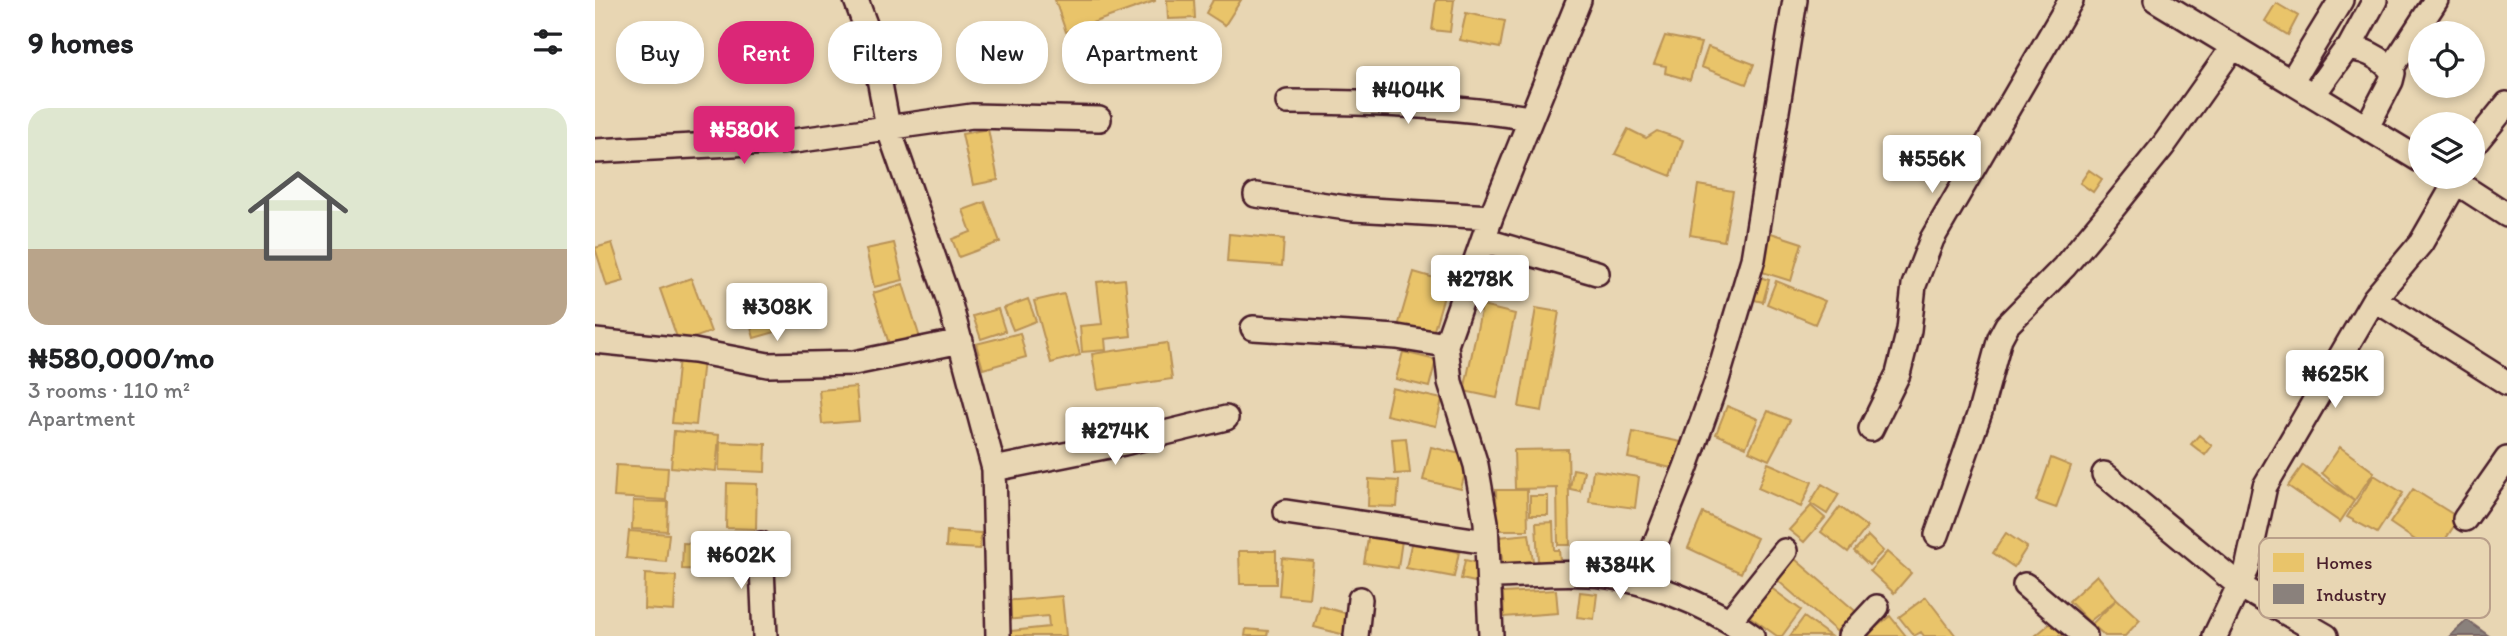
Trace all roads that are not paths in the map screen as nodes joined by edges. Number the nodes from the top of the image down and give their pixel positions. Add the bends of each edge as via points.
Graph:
1 (856, 0) edge
2 (1579, 0) edge
3 (1795, 0) edge
4 (2071, 0) edge
5 (2156, 0) edge
6 (2341, 0) edge
7 (2375, 0) edge
8 (2435, 0) edge
9 (2233, 47) junction
10 (2349, 48) junction
11 (2391, 69) junction
12 (2291, 82) junction
13 (2313, 95) junction
14 (1288, 102) dead end
15 (2507, 104) edge
16 (1099, 118) dead end
17 (1530, 118) junction
18 (888, 127) junction
19 (2367, 127) junction
20 (2485, 131) edge
21 (595, 151) edge
22 (2408, 153) edge
23 (2447, 189) edge
24 (2467, 189) edge
25 (1256, 195) dead end
26 (2507, 215) edge
27 (1491, 217) junction
28 (1483, 240) junction
29 (1597, 273) dead end
30 (2374, 299) junction
31 (1253, 328) dead end
32 (595, 341) edge
33 (961, 341) junction
34 (1446, 345) junction
35 (2507, 383) edge
36 (1226, 418) dead end
37 (1871, 429) dead end
38 (2507, 459) edge
39 (994, 469) junction
40 (2103, 474) dead end
41 (1286, 512) dead end
42 (2465, 519) dead end
43 (1937, 535) dead end
44 (1487, 542) junction
45 (761, 544) dead end
46 (1785, 551) dead end
47 (1489, 576) junction
48 (1640, 582) junction
49 (2025, 585) dead end
50 (2239, 586) junction
51 (2259, 597) edge
52 (1360, 599) dead end
53 (1877, 607) dead end
54 (2295, 618) edge
55 (1730, 620) junction
56 (765, 636) edge
57 (998, 636) edge
58 (1356, 636) edge
59 (1490, 636) edge
60 (1752, 636) edge
61 (1850, 636) edge
62 (2085, 636) edge
63 (2215, 636) edge
64 (2326, 636) edge

1 - 18 street via 873,46
2 - 17 street
3 - 48 street via 1753,259 1716,383
4 - 37 street via 1932,239 1914,285 1898,374
5 - 9 street
6 - 12 street
7 - 10 street
8 - 11 street
9 - 12 street
9 - 43 street via 2113,208 2007,325
10 - 11 street via 2356,47
10 - 13 street
11 - 19 street via 2391,81
12 - 13 street
13 - 19 street
14 - 17 street via 1374,102
15 - 20 street
16 - 18 street via 972,116
17 - 27 street
18 - 21 street via 795,141
18 - 33 street
19 - 22 street
23 - 30 street via 2421,243
24 - 26 street
25 - 27 street via 1354,209
27 - 28 street
28 - 29 street
28 - 34 street
30 - 35 street
30 - 50 street via 2265,486
31 - 34 street via 1397,337
32 - 33 street via 694,351 768,365 854,363
33 - 39 street
34 - 44 street via 1451,383 1476,464
36 - 39 street
38 - 42 street
39 - 57 street
40 - 50 street
41 - 44 street
44 - 47 street
45 - 56 street
46 - 55 street
47 - 48 street via 1587,573
47 - 59 street
48 - 55 street
49 - 62 street
50 - 51 street
50 - 63 street
52 - 58 street
53 - 61 street
54 - 64 street
55 - 60 street

